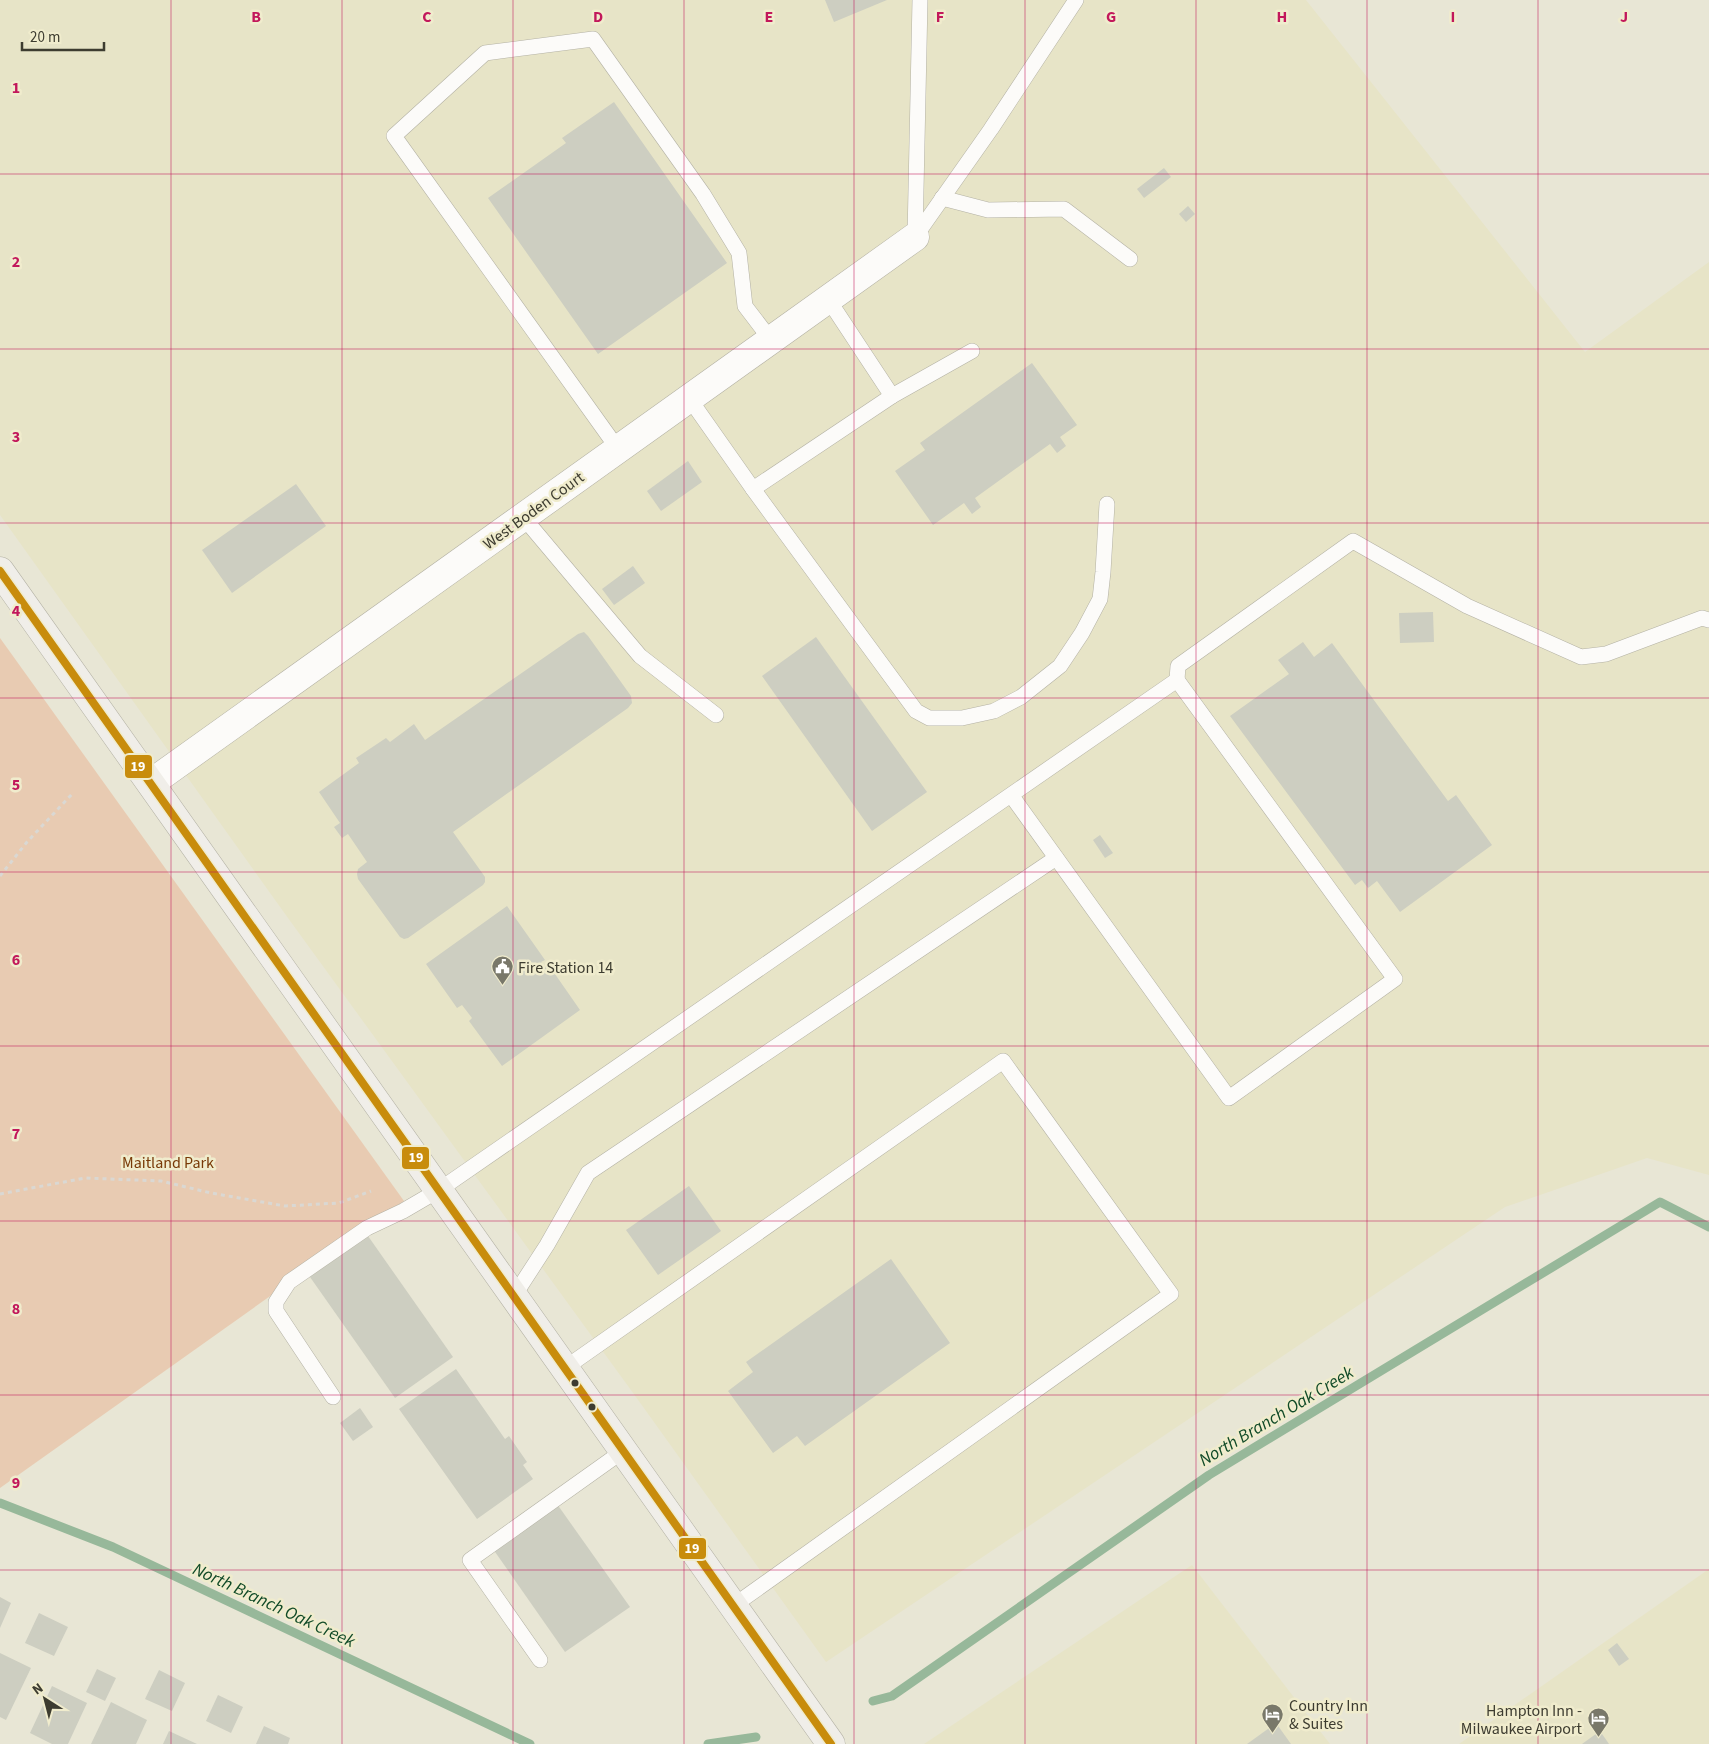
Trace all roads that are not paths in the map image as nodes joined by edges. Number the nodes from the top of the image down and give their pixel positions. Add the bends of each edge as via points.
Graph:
1 (920, 0) edge
2 (1076, 0) edge
3 (942, 198) junction
4 (914, 237) junction
5 (1130, 259) dead end
6 (828, 299) junction
7 (771, 340) junction
8 (972, 351) dead end
9 (892, 396) junction
10 (689, 398) junction
11 (618, 449) junction
12 (753, 489) junction
13 (1107, 504) dead end
14 (524, 517) junction
15 (0, 571) edge
16 (1709, 620) edge
17 (1177, 680) junction
18 (716, 715) dead end
19 (151, 783) junction
20 (1011, 795) junction
21 (1056, 858) junction
22 (439, 1190) junction
23 (514, 1296) junction
24 (565, 1368) junction
25 (333, 1397) dead end
26 (623, 1451) junction
27 (733, 1606) junction
28 (540, 1660) dead end
29 (830, 1744) edge

1 - 4 lane
2 - 3 lane
3 - 4 lane
3 - 5 lane via 988,210 1064,208
4 - 6 street, West Boden Court
6 - 7 street, West Boden Court
6 - 9 lane
7 - 10 street, West Boden Court
7 - 11 lane via 745,306 739,254 703,194 593,39 485,53 394,136
8 - 9 lane
9 - 12 lane
10 - 11 street, West Boden Court
10 - 12 lane
11 - 14 street, West Boden Court
12 - 13 lane via 916,711 929,718 962,718 994,711 1021,697 1060,666 1100,599
14 - 18 lane via 640,656
14 - 19 street, West Boden Court
15 - 19 street
16 - 17 lane via 1702,618 1606,654 1581,657 1467,606 1353,541 1178,666
17 - 20 lane
17 - 21 lane via 1395,980 1229,1098
19 - 22 street
20 - 21 lane
20 - 22 lane
21 - 23 lane via 588,1173 548,1245
22 - 23 street
22 - 25 lane via 367,1228 288,1282 276,1302 276,1311
23 - 24 street
24 - 26 street
24 - 27 lane via 1003,1061 1171,1294
26 - 27 street
26 - 28 lane via 470,1560
27 - 29 street

